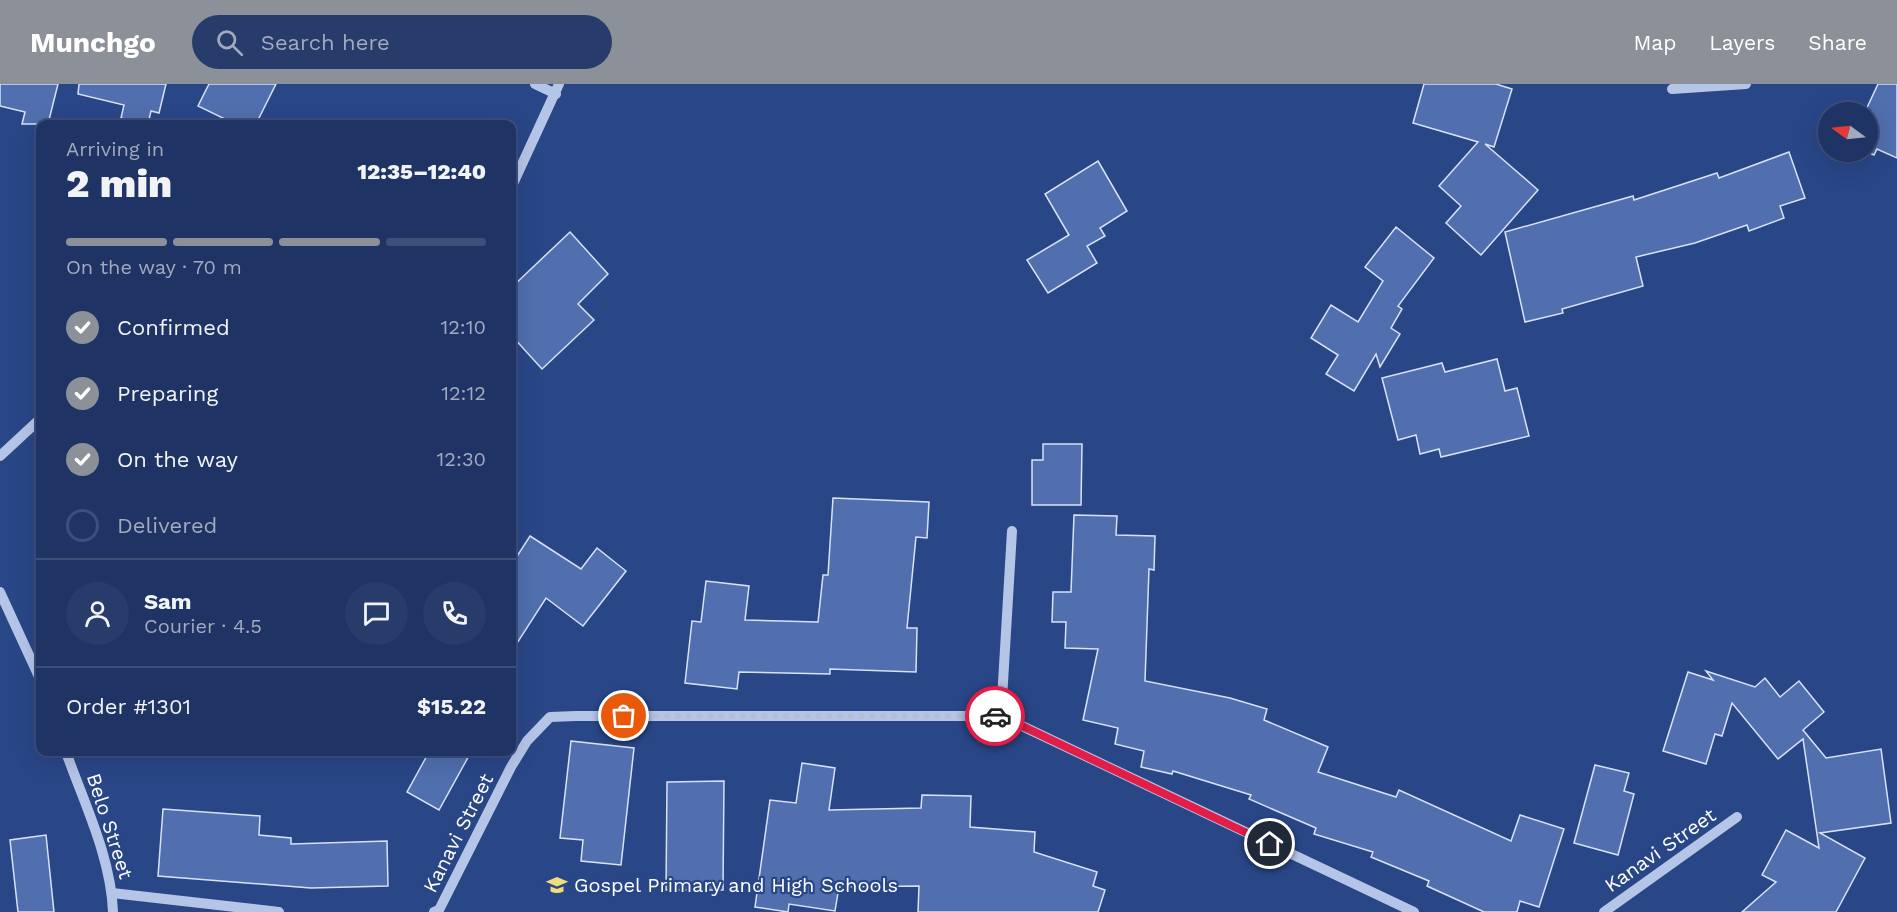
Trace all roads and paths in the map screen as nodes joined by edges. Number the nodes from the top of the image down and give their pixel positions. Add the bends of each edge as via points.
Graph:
1 (535, 84) edge
2 (1746, 84) edge
3 (557, 89) edge
4 (1672, 89) dead end
5 (516, 177) edge
6 (36, 423) edge
7 (0, 456) edge
8 (1012, 531) dead end
9 (0, 592) edge
10 (36, 670) edge
11 (1001, 716) junction
12 (67, 756) edge
13 (1737, 817) dead end
14 (112, 893) junction
15 (113, 912) edge
16 (279, 912) edge
17 (434, 912) edge
18 (1414, 912) edge
19 (1604, 912) edge

1 - 3 street
2 - 4 street
3 - 5 street
6 - 7 street
8 - 11 street
9 - 10 street
11 - 17 street, Kanavi Street via 550,717 527,741 439,910
11 - 18 street, Kanavi Street
12 - 14 street, Belo Street
13 - 19 street, Kanavi Street
14 - 15 street, Belo Street
14 - 16 street

